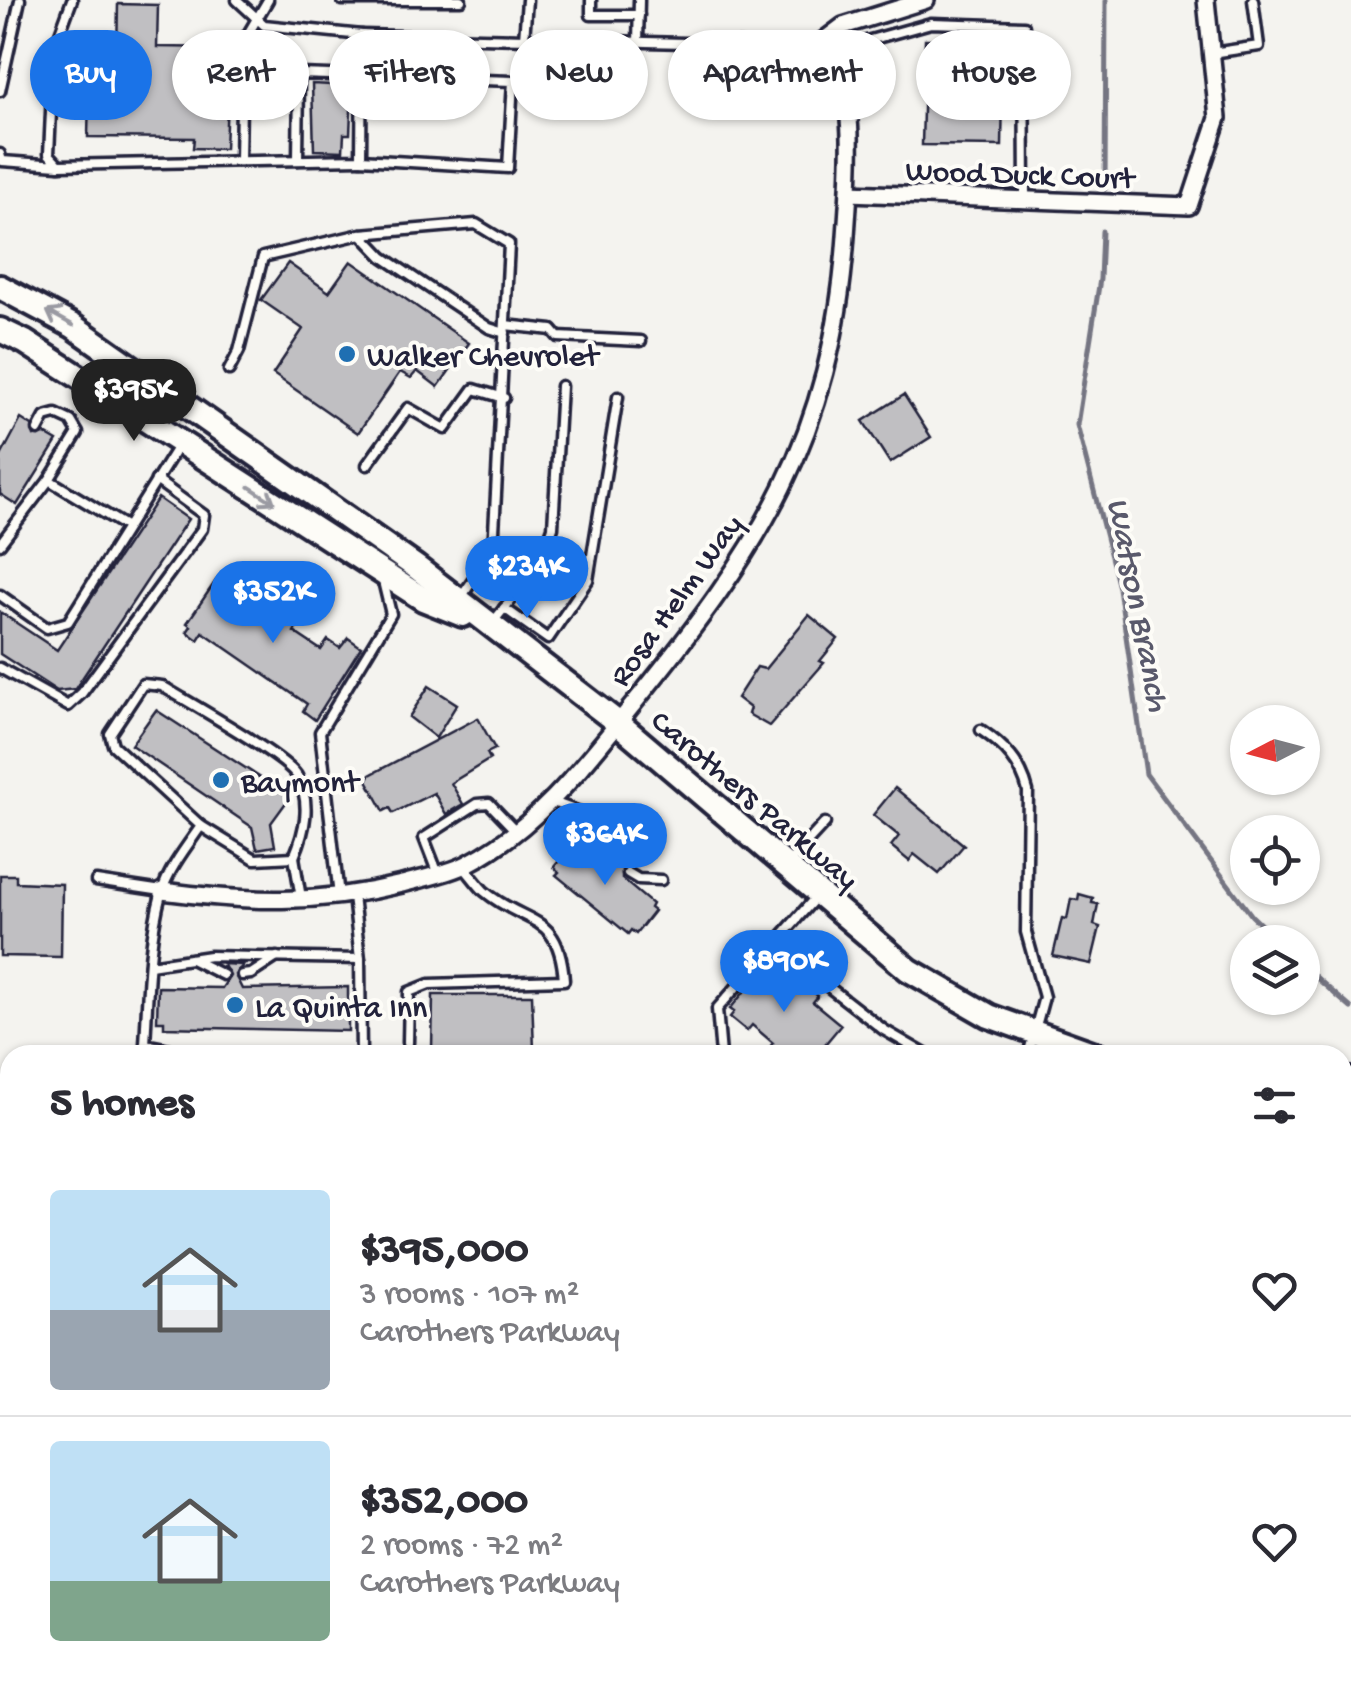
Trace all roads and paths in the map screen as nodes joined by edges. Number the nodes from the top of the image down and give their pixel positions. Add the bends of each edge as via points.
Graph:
1 (20, 0) edge
2 (72, 0) edge
3 (237, 0) edge
4 (268, 0) edge
5 (342, 0) edge
6 (461, 0) edge
7 (526, 0) edge
8 (592, 0) edge
9 (639, 0) edge
10 (926, 0) edge
11 (1206, 0) edge
12 (1252, 0) edge
13 (639, 14) junction
14 (256, 18) junction
15 (524, 30) edge
16 (638, 30) edge
17 (838, 30) edge
18 (329, 32) edge
19 (896, 33) edge
20 (1212, 53) junction
21 (329, 75) edge
22 (490, 79) edge
23 (0, 92) edge
24 (361, 120) edge
25 (847, 120) edge
26 (0, 154) edge
27 (361, 158) junction
28 (298, 160) junction
29 (240, 161) junction
30 (60, 165) junction
31 (849, 194) junction
32 (1025, 198) junction
33 (362, 234) junction
34 (0, 287) edge
35 (505, 329) junction
36 (0, 330) edge
37 (641, 342) dead end
38 (228, 370) dead end
39 (561, 386) dead end
40 (618, 397) dead end
41 (504, 398) junction
42 (198, 412) junction
43 (38, 430) dead end
44 (180, 442) junction
45 (367, 465) dead end
46 (49, 480) junction
47 (156, 480) junction
48 (127, 526) junction
49 (0, 544) edge
50 (382, 572) junction
51 (0, 596) edge
52 (458, 602) junction
53 (497, 617) junction
54 (0, 668) edge
55 (618, 724) junction
56 (981, 730) dead end
57 (550, 801) junction
58 (580, 812) dead end
59 (825, 823) dead end
60 (201, 826) junction
61 (599, 828) dead end
62 (516, 831) junction
63 (294, 857) junction
64 (615, 860) dead end
65 (786, 865) junction
66 (463, 866) junction
67 (628, 872) dead end
68 (438, 874) junction
69 (661, 880) dead end
70 (96, 881) dead end
71 (162, 891) junction
72 (819, 894) junction
73 (346, 896) junction
74 (302, 901) junction
75 (777, 946) junction
76 (277, 957) junction
77 (360, 958) junction
78 (190, 959) junction
79 (150, 965) junction
80 (242, 974) dead end
81 (223, 975) dead end
82 (408, 1042) dead end
83 (1030, 1044) edge
84 (150, 1045) edge
85 (361, 1045) edge
86 (720, 1045) edge
87 (910, 1045) edge

1 - 23 lane
2 - 30 lane via 54,50 49,154
3 - 14 lane
4 - 14 lane
5 - 6 lane
7 - 15 lane
8 - 13 lane via 591,15
9 - 13 lane
10 - 17 street
11 - 20 street
12 - 20 lane via 1259,46
13 - 16 lane
14 - 18 lane via 264,25
14 - 29 lane via 242,44
19 - 32 lane via 931,23 1024,26
20 - 32 street, Wood Duck Court via 1217,129 1190,206
21 - 28 lane via 299,74
22 - 27 lane via 513,80 508,168
24 - 27 lane
25 - 31 street, Rosa Helm Way
26 - 30 lane via 2,161
27 - 28 lane
28 - 29 lane
29 - 30 lane
31 - 32 street, Wood Duck Court
31 - 55 street, Rosa Helm Way via 842,301 819,404 787,482 733,575
33 - 35 lane via 383,257 488,328
33 - 35 lane via 476,224 509,244
33 - 38 lane via 263,256
42 -> 34 main road, Carothers Parkway via 73,326
35 - 37 lane
35 - 41 lane
36 - 44 main road, Carothers Parkway
39 - 53 lane via 553,527 540,564
40 - 53 lane via 581,594 548,639
41 - 45 lane via 474,388 445,429 408,408
41 - 52 lane via 493,550
42 - 44 main road
42 - 52 main road, Carothers Parkway
43 - 46 lane via 56,414 78,433
44 - 47 lane
44 -> 50 main road, Carothers Parkway
46 - 48 lane
46 - 49 lane
47 - 48 lane
47 - 54 lane via 198,506 202,528 82,693 68,706 56,703
48 - 51 lane via 68,622 47,628
50 - 53 main road, Carothers Parkway via 423,599
50 - 73 lane via 391,614 320,732
52 - 53 main road, Carothers Parkway
53 - 55 main road, Carothers Parkway
55 - 57 street, Rosa Helm Way
55 - 65 main road, Carothers Parkway
56 - 83 lane via 1010,754 1028,791 1026,932 1044,997
57 - 58 lane
57 - 62 street, Rosa Helm Way
59 - 65 lane
60 - 63 lane via 255,859
60 - 63 lane via 113,744 110,734 142,684 162,686 296,772 306,805
60 - 71 lane
61 - 64 lane
62 - 66 street, Rosa Helm Way
62 - 68 lane via 489,802 477,804 424,838
63 - 74 lane
65 - 72 main road, Carothers Parkway
66 - 68 street, Rosa Helm Way
66 - 82 lane via 485,892 545,924 562,950 564,980 429,984 410,992
67 - 69 lane
68 - 73 street, Rosa Helm Way
70 - 71 lane
71 - 74 street, Rosa Helm Way
71 - 79 lane
72 - 75 lane
72 - 83 main road, Carothers Parkway via 910,970
73 - 74 street, Rosa Helm Way
73 - 77 lane
75 - 86 lane via 718,1009
75 - 87 lane
76 - 77 lane
76 - 78 lane
76 - 80 lane
77 - 85 lane
78 - 79 lane
78 - 81 lane
79 - 84 lane

